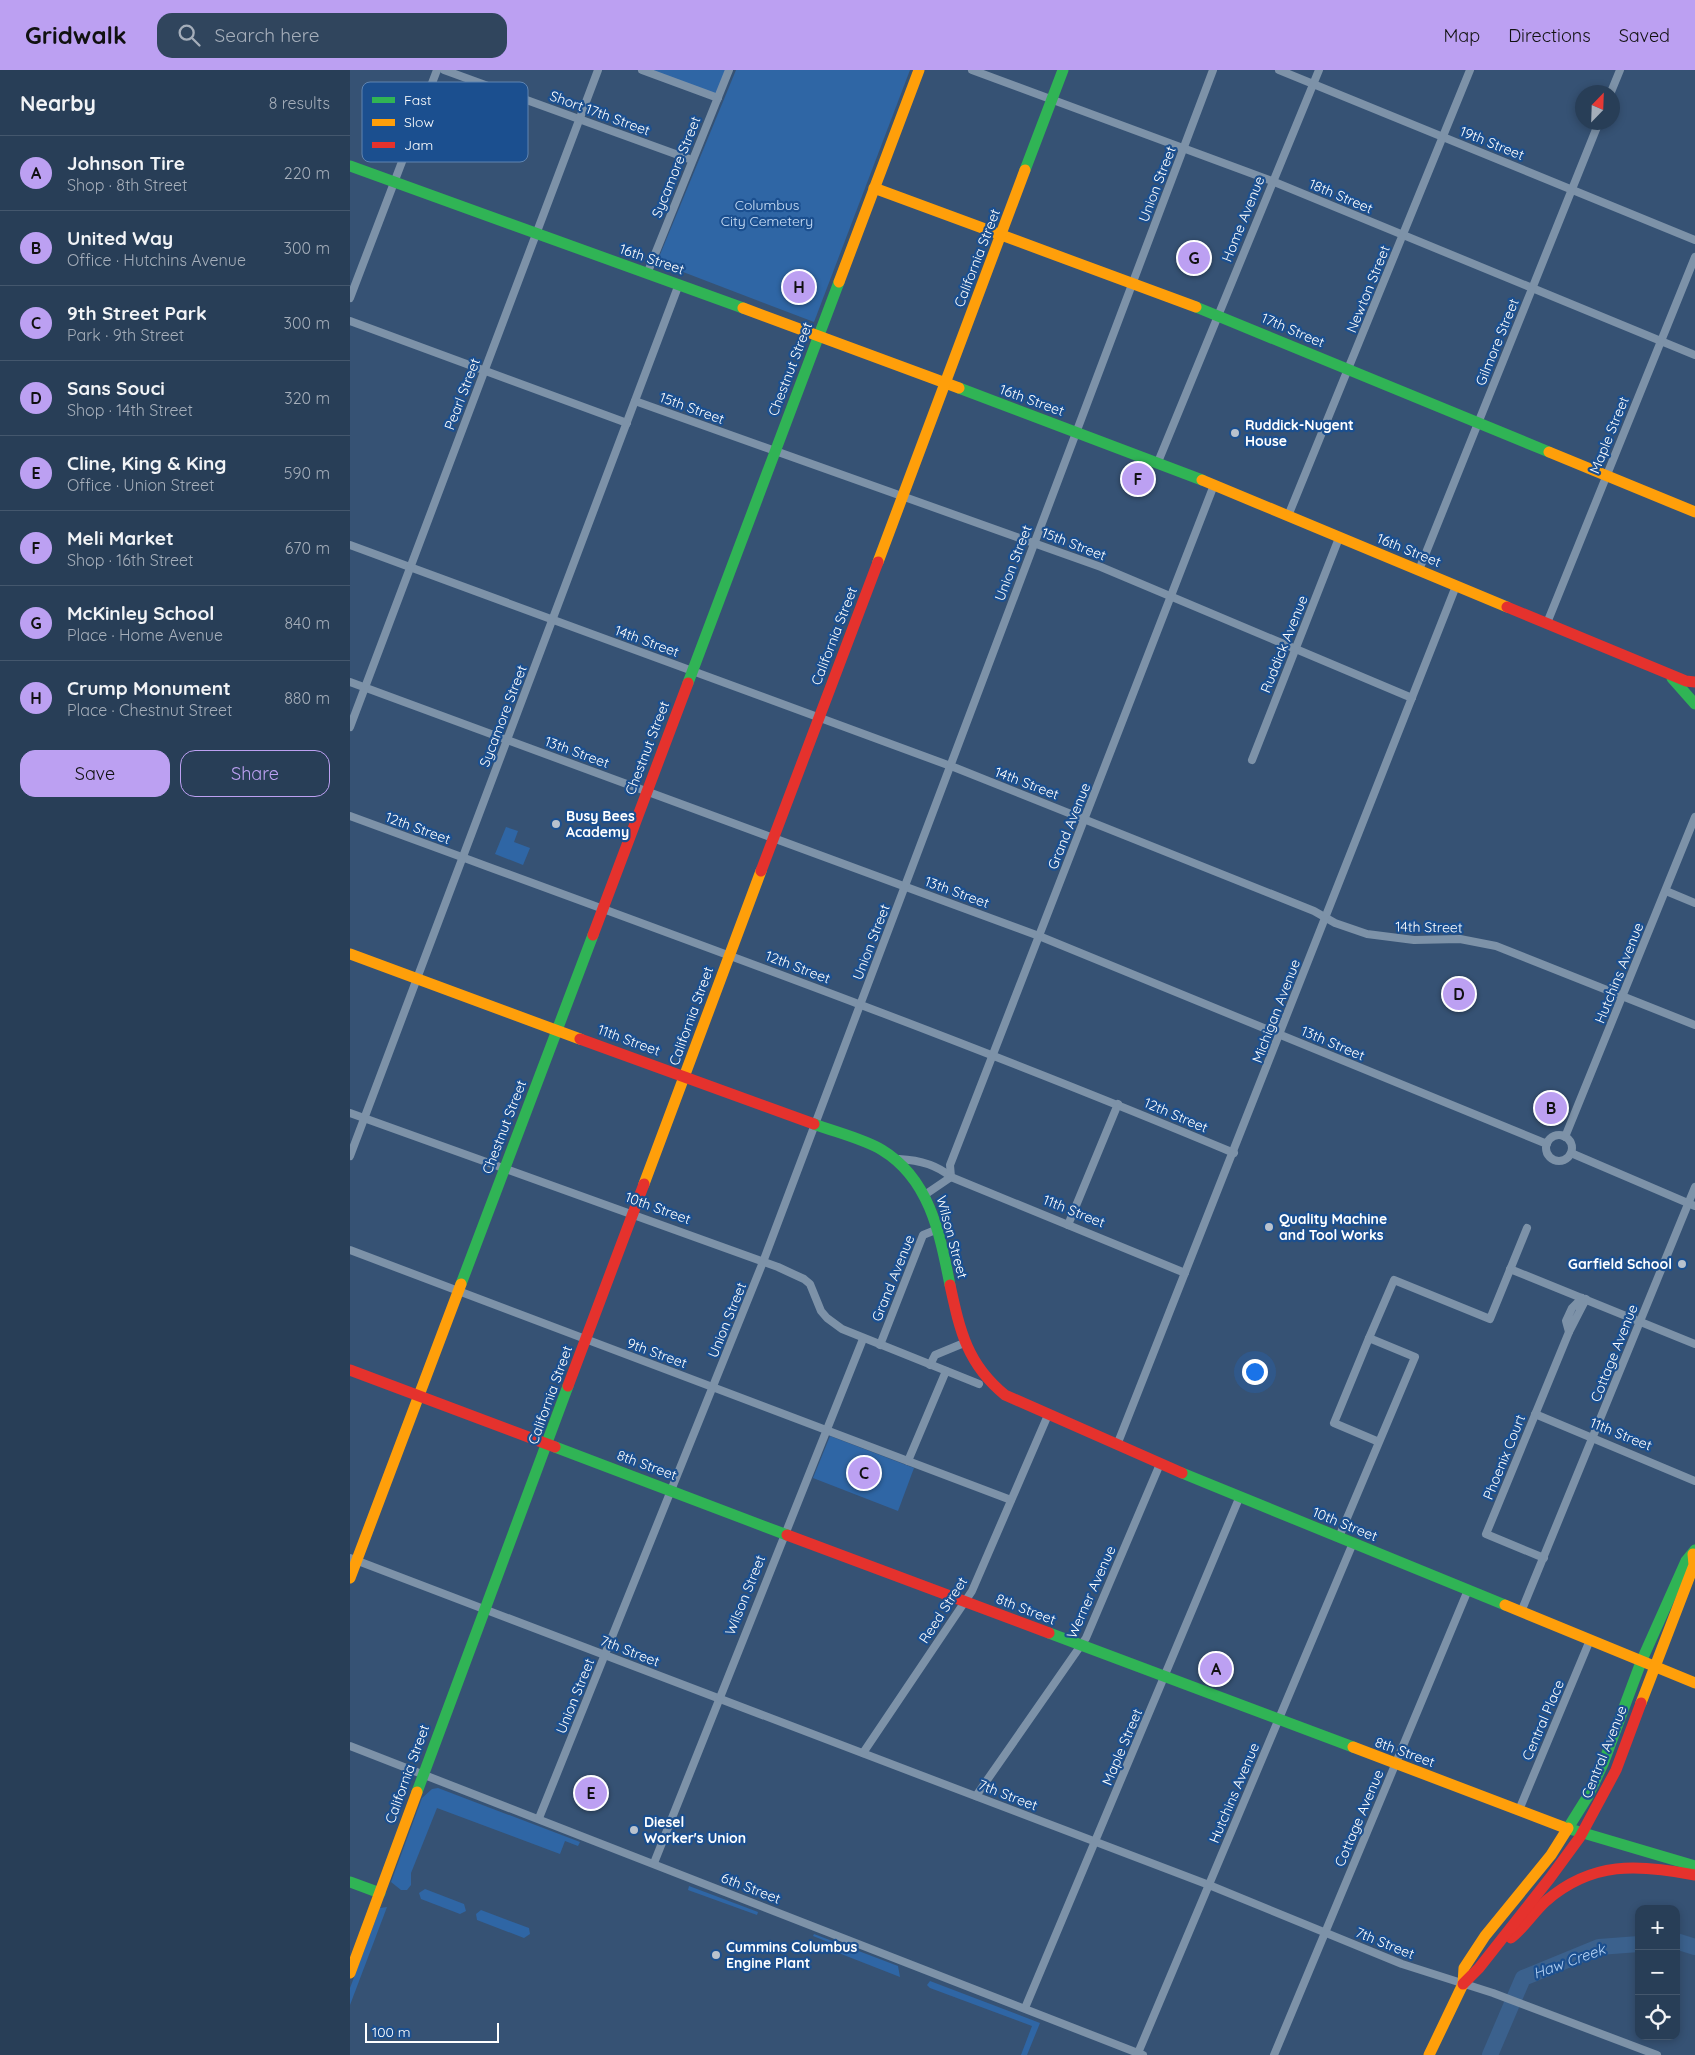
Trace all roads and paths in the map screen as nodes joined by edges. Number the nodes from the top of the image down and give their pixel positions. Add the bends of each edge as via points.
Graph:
1 (437, 70) edge
2 (444, 70) edge
3 (598, 70) edge
4 (642, 70) edge
5 (729, 70) edge
6 (919, 70) edge
7 (972, 70) edge
8 (1063, 70) edge
9 (1213, 70) edge
10 (1279, 70) edge
11 (1319, 70) edge
12 (1470, 70) edge
13 (1620, 70) edge
14 (432, 82) edge
15 (477, 82) edge
16 (1314, 83) junction
17 (1614, 85) edge
18 (718, 98) junction
19 (528, 100) edge
20 (1052, 100) junction
21 (580, 119) junction
22 (1596, 130) edge
23 (1443, 137) junction
24 (1184, 148) junction
25 (692, 160) junction
26 (402, 162) edge
27 (350, 166) edge
28 (1272, 181) junction
29 (394, 182) junction
30 (874, 188) junction
31 (1572, 189) junction
32 (536, 235) junction
33 (1002, 235) junction
34 (1404, 236) junction
35 (1695, 240) edge
36 (1695, 257) edge
37 (647, 274) junction
38 (1132, 283) junction
39 (679, 284) junction
40 (1532, 288) junction
41 (350, 298) edge
42 (1218, 314) junction
43 (350, 321) edge
44 (819, 337) junction
45 (1661, 341) junction
46 (1695, 355) edge
47 (1349, 369) junction
48 (484, 372) junction
49 (946, 384) junction
50 (635, 401) junction
51 (1478, 422) junction
52 (627, 423) junction
53 (1076, 432) junction
54 (775, 451) junction
55 (1158, 462) junction
56 (1606, 475) junction
57 (1214, 485) junction
58 (903, 496) junction
59 (1695, 512) edge
60 (1288, 516) junction
61 (1339, 538) junction
62 (1034, 542) junction
63 (350, 545) edge
64 (410, 568) junction
65 (1419, 570) junction
66 (1456, 586) junction
67 (1170, 596) junction
68 (552, 620) junction
69 (1548, 623) junction
70 (1295, 648) junction
71 (692, 671) junction
72 (1667, 673) junction
73 (350, 682) edge
74 (1695, 682) edge
75 (365, 687) junction
76 (1412, 698) junction
77 (1695, 704) edge
78 (819, 719) junction
79 (350, 727) edge
80 (508, 740) junction
81 (1252, 760) dead end
82 (950, 766) junction
83 (647, 790) junction
84 (350, 816) edge
85 (1695, 817) edge
86 (1085, 819) junction
87 (774, 838) junction
88 (463, 857) junction
89 (905, 886) junction
90 (1666, 891) junction
91 (1695, 903) edge
92 (602, 909) junction
93 (1326, 919) junction
94 (1038, 936) junction
95 (350, 954) edge
96 (730, 955) junction
97 (417, 979) junction
98 (1624, 996) junction
99 (860, 1004) junction
100 (1695, 1025) edge
101 (557, 1030) junction
102 (1280, 1035) junction
103 (993, 1055) junction
104 (685, 1077) junction
105 (1118, 1104) junction
106 (350, 1113) edge
107 (364, 1118) junction
108 (815, 1125) junction
109 (1565, 1137) junction
110 (1547, 1144) junction
111 (1234, 1153) junction
112 (1571, 1153) junction
113 (350, 1156) edge
114 (899, 1159) junction
115 (504, 1169) junction
116 (950, 1177) junction
117 (1695, 1187) edge
118 (926, 1194) junction
119 (1692, 1204) edge
120 (632, 1215) junction
121 (1068, 1225) junction
122 (1527, 1228) dead end
123 (938, 1229) junction
124 (350, 1250) edge
125 (764, 1262) junction
126 (1510, 1269) junction
127 (1186, 1273) junction
128 (459, 1292) junction
129 (1584, 1298) junction
130 (1641, 1321) junction
131 (1370, 1338) junction
132 (863, 1339) junction
133 (586, 1340) junction
134 (964, 1343) junction
135 (1695, 1344) edge
136 (880, 1345) junction
137 (930, 1365) junction
138 (350, 1370) edge
139 (946, 1371) junction
140 (984, 1383) junction
141 (713, 1387) junction
142 (419, 1396) junction
143 (1535, 1414) junction
144 (1048, 1415) junction
145 (826, 1431) junction
146 (1593, 1438) junction
147 (1378, 1442) junction
148 (548, 1444) junction
149 (1117, 1445) junction
150 (908, 1462) junction
151 (1160, 1464) junction
152 (1695, 1481) edge
153 (671, 1490) junction
154 (1240, 1496) junction
155 (1011, 1500) junction
156 (786, 1534) junction
157 (1339, 1538) junction
158 (1353, 1543) junction
159 (1694, 1552) edge
160 (1544, 1558) junction
161 (353, 1559) edge
162 (350, 1578) edge
163 (1468, 1590) junction
164 (964, 1602) junction
165 (486, 1610) junction
166 (1521, 1612) junction
167 (1590, 1640) junction
168 (1081, 1646) junction
169 (605, 1655) junction
170 (1641, 1662) junction
171 (1654, 1667) junction
172 (1165, 1677) junction
173 (1695, 1683) edge
174 (720, 1699) junction
175 (1279, 1720) junction
176 (350, 1746) edge
177 (863, 1753) junction
178 (1395, 1764) junction
179 (423, 1773) junction
180 (976, 1796) junction
181 (1518, 1810) junction
182 (539, 1818) junction
183 (1568, 1828) junction
184 (1583, 1834) junction
185 (1095, 1842) junction
186 (654, 1863) junction
187 (1695, 1866) edge
188 (1695, 1875) edge
189 (350, 1882) edge
190 (1209, 1885) junction
191 (380, 1893) junction
192 (1325, 1932) junction
193 (1499, 1942) junction
194 (350, 1973) edge
195 (1463, 1984) junction
196 (1025, 2008) junction
197 (1141, 2054) edge
198 (1274, 2055) edge
199 (1429, 2055) edge
200 (1657, 2055) edge

1 - 14 street
2 - 15 street, Short 17th Street
3 - 21 street, Pearl Street
4 - 18 street
5 - 18 street, Sycamore Street
6 - 30 street, Chestnut Street
7 - 20 street, 18th Street
8 - 20 street, California Street
9 - 24 street, Union Street
10 - 16 street, 19th Street
11 - 16 street, Home Avenue
12 - 23 street, Newton Street
13 - 17 street
16 - 23 street, 19th Street
16 - 28 street, Home Avenue
18 - 25 street, Sycamore Street
19 - 21 street, Short 17th Street
20 - 24 street, 18th Street
20 - 33 street, California Street
21 - 25 street, Short 17th Street
21 - 32 street, Pearl Street
22 - 31 street, Gilmore Street
23 - 31 street, 19th Street
23 - 34 street, Newton Street
24 - 28 street, 18th Street
24 - 38 street, Union Street
25 - 37 street, Sycamore Street
26 - 29 street
27 - 29 street, 16th Street
28 - 34 street, 18th Street
28 - 42 street, Home Avenue
29 - 32 street, 16th Street
29 - 41 street
30 - 33 street, 17th Street
30 - 44 street, Chestnut Street
31 - 35 street, 19th Street
31 - 40 street, Gilmore Street
32 - 37 street, 16th Street
32 - 48 street, Pearl Street
33 - 38 street, 17th Street
33 - 49 street, California Street
34 - 40 street, 18th Street
34 - 47 street, Newton Street
36 - 45 street, Maple Street
37 - 39 street, 16th Street
38 - 42 street, 17th Street
38 - 53 street, Union Street
39 - 44 street, 16th Street
39 - 50 street, Sycamore Street
40 - 45 street, 18th Street
40 - 51 street, Gilmore Street
42 - 47 street, 17th Street
42 - 55 street, Home Avenue
43 - 48 street
44 - 49 street, 16th Street
44 - 54 street, Chestnut Street
45 - 46 street, 18th Street
45 - 56 street, Maple Street
47 - 51 street, 17th Street
47 - 60 street, Newton Street
48 - 52 street
48 - 64 street, Pearl Street
49 - 53 street, 16th Street
49 - 58 street, California Street
50 - 52 street, Sycamore Street
50 - 54 street, 15th Street
51 - 56 street, 17th Street
51 - 65 street, Gilmore Street
52 - 68 street, Sycamore Street
53 - 55 street, 16th Street
53 - 62 street, Union Street
54 - 58 street, 15th Street
54 - 71 street, Chestnut Street
55 - 57 street, 16th Street
56 - 59 street, 17th Street
56 - 69 street, Maple Street
57 - 60 street, 16th Street
57 - 67 street, Grand Avenue
58 - 62 street, 15th Street
58 - 78 street, California Street
60 - 61 street, 16th Street
61 - 65 street, 16th Street
61 - 70 street, Ruddick Avenue
62 - 67 street, 15th Street
62 - 82 street, Union Street
63 - 64 street, 14th Street
64 - 68 street, 14th Street
64 - 75 street, Pearl Street
65 - 66 street, 16th Street
66 - 69 street, 16th Street
66 - 76 street, Michigan Avenue
67 - 70 street, 15th Street
67 - 86 street, Grand Avenue
68 - 71 street, 14th Street
68 - 80 street, Sycamore Street
69 - 72 street, 16th Street
70 - 76 street, 15th Street
70 - 81 street, Ruddick Avenue
71 - 78 street, 14th Street
71 - 83 street, Chestnut Street
72 - 74 street, 16th Street
72 - 77 street
73 - 75 street, 13th Street
75 - 79 street, Pearl Street
75 - 80 street, 13th Street
76 - 93 street, Michigan Avenue
78 - 82 street, 14th Street
78 - 87 street, California Street
80 - 83 street, 13th Street
80 - 88 street, Sycamore Street
82 - 86 street, 14th Street
82 - 89 street, Union Street
83 - 87 street, 13th Street
83 - 92 street, Chestnut Street
84 - 88 street, 12th Street
85 - 90 street, Hutchins Avenue
86 - 93 street, 14th Street via 1314,911
86 - 94 street, Grand Avenue
87 - 89 street, 13th Street
87 - 96 street, California Street
88 - 92 street, 12th Street
88 - 97 street, Sycamore Street
89 - 94 street, 13th Street
89 - 99 street, Union Street
90 - 91 street
90 - 98 street, Hutchins Avenue
92 - 96 street, 12th Street
92 - 101 street, Chestnut Street
93 - 98 street, 14th Street via 1391,939 1474,940
93 - 102 street, Michigan Avenue
94 - 102 street, 13th Street
94 - 103 street, Grand Avenue
95 - 97 street, 11th Street
96 - 99 street, 12th Street
96 - 104 street, California Street
97 - 101 street, 11th Street
97 - 107 street, Sycamore Street
98 - 100 street, 14th Street
98 - 109 street, Hutchins Avenue
99 - 103 street, 12th Street
99 - 108 street, Union Street
101 - 104 street, 11th Street
101 - 115 street, Chestnut Street
102 - 110 street, 13th Street
102 - 111 street, Michigan Avenue
103 - 105 street, 12th Street
103 - 116 street, Grand Avenue via 950,1165
104 - 108 street, 11th Street
104 - 120 street, California Street
105 - 111 street, 12th Street
105 - 121 street
106 - 107 street, 10th Street
107 - 113 street, Sycamore Street
107 - 115 street, 10th Street
108 - 114 street, 11th Street via 881,1149
108 - 125 street, Union Street
109 - 110 street via 1552,1138
109 - 112 street via 1571,1143
110 - 112 street via 1549,1156 1556,1161 1564,1160
111 - 127 street, Michigan Avenue
112 - 119 street
114 - 116 street, 11th Street via 915,1160 941,1169
114 - 118 street, Wilson Street
115 - 120 street, 10th Street
115 - 128 street, Chestnut Street
116 - 118 street
116 - 121 street, 11th Street
117 - 119 street, Cottage Avenue
118 - 123 street, Wilson Street
119 - 130 street, Cottage Avenue
120 - 125 street, 10th Street
120 - 133 street, California Street
121 - 127 street, 11th Street
122 - 126 street
123 - 134 street, Wilson Street
123 - 136 street, Grand Avenue via 923,1235
124 - 128 street, 9th Street
125 - 132 street, 10th Street via 804,1278 827,1318
125 - 141 street, Union Street
126 - 129 street
126 - 131 street via 1490,1319 1394,1280
127 - 149 street, Michigan Avenue
128 - 133 street, 9th Street
128 - 142 street, Chestnut Street
129 - 130 street
129 - 143 street, Phoenix Court via 1572,1308 1566,1321 1570,1332
130 - 135 street
130 - 146 street, Cottage Avenue
131 - 147 street via 1334,1424
131 - 147 street via 1415,1357
132 - 136 street, 10th Street
132 - 145 street, Wilson Street
133 - 141 street, 9th Street
133 - 148 street, California Street
134 - 137 street via 935,1355
134 - 140 street, Wilson Street
136 - 137 street, 10th Street
137 - 139 street, 10th Street
138 - 142 street, 8th Street
139 - 140 street, 10th Street
139 - 150 street
140 - 144 street, 10th Street
141 - 145 street, 9th Street
141 - 153 street, Union Street
142 - 148 street, 8th Street
142 - 161 street, Chestnut Street
143 - 146 street, 11th Street
143 - 160 street, Phoenix Court via 1486,1534
144 - 149 street, 10th Street
144 - 155 street, Reed Street
145 - 150 street, 9th Street
145 - 156 street, Wilson Street
146 - 152 street, 11th Street
146 - 160 street, Cottage Avenue
147 - 157 street
148 - 153 street, 8th Street
148 - 165 street, California Street
149 - 151 street, 10th Street
150 - 155 street, 9th Street
151 - 154 street, 10th Street
151 - 168 street, Werner Avenue
153 - 156 street, 8th Street
153 - 169 street, Union Street
154 - 157 street, 10th Street
154 - 172 street, Maple Street
155 - 164 street, Reed Street via 972,1591
156 - 164 street, 8th Street
156 - 174 street, Wilson Street
157 - 158 street, 10th Street
158 - 163 street, 10th Street
158 - 175 street, Hutchins Avenue
159 - 170 street, Central Avenue via 1686,1561
159 - 171 street, Central Avenue via 1694,1566
160 - 166 street, Cottage Avenue
161 - 162 street, Chestnut Street
161 - 165 street, 7th Street
163 - 166 street, 10th Street
163 - 178 street, Cottage Avenue
164 - 168 street, 8th Street
164 - 177 street, Reed Street
165 - 169 street, 7th Street
165 - 179 street, California Street
166 - 167 street, 10th Street
167 - 170 street, 10th Street
167 - 181 street, Central Place
168 - 172 street, 8th Street
168 - 180 street, Werner Avenue
169 - 174 street, 7th Street
169 - 182 street, Union Street
170 - 171 street, 10th Street
170 - 183 street, Central Avenue via 1596,1780
171 - 173 street, 10th Street
171 - 184 street, Central Avenue via 1613,1778
172 - 175 street, 8th Street
172 - 185 street, Maple Street
174 - 177 street, 7th Street
174 - 186 street, Wilson Street
175 - 178 street, 8th Street
175 - 190 street, Hutchins Avenue
176 - 179 street, 6th Street
177 - 180 street, 7th Street
178 - 181 street, 8th Street
178 - 192 street, Cottage Avenue
179 - 182 street, 6th Street
179 - 191 street, California Street
180 - 185 street, 7th Street
181 - 183 street, 8th Street
182 - 186 street, 6th Street
183 - 184 street, 8th Street
183 - 195 street, Central Avenue via 1546,1861 1485,1936 1464,1968
184 - 187 street, 8th Street
184 - 193 street, Central Avenue
185 - 190 street, 7th Street
185 - 196 street, Maple Street
186 - 196 street, 6th Street
188 - 193 street via 1633,1866 1608,1868 1584,1875 1563,1886 1516,1934
189 - 191 street
190 - 192 street, 7th Street
190 - 197 street, Hutchins Avenue
191 - 194 street, California Street
192 - 195 street, 7th Street via 1402,1964
192 - 198 street, Cottage Avenue
193 - 195 street, Central Avenue via 1476,1974
195 - 199 street, Central Avenue
195 - 200 street, 7th Street
196 - 197 street, 6th Street

